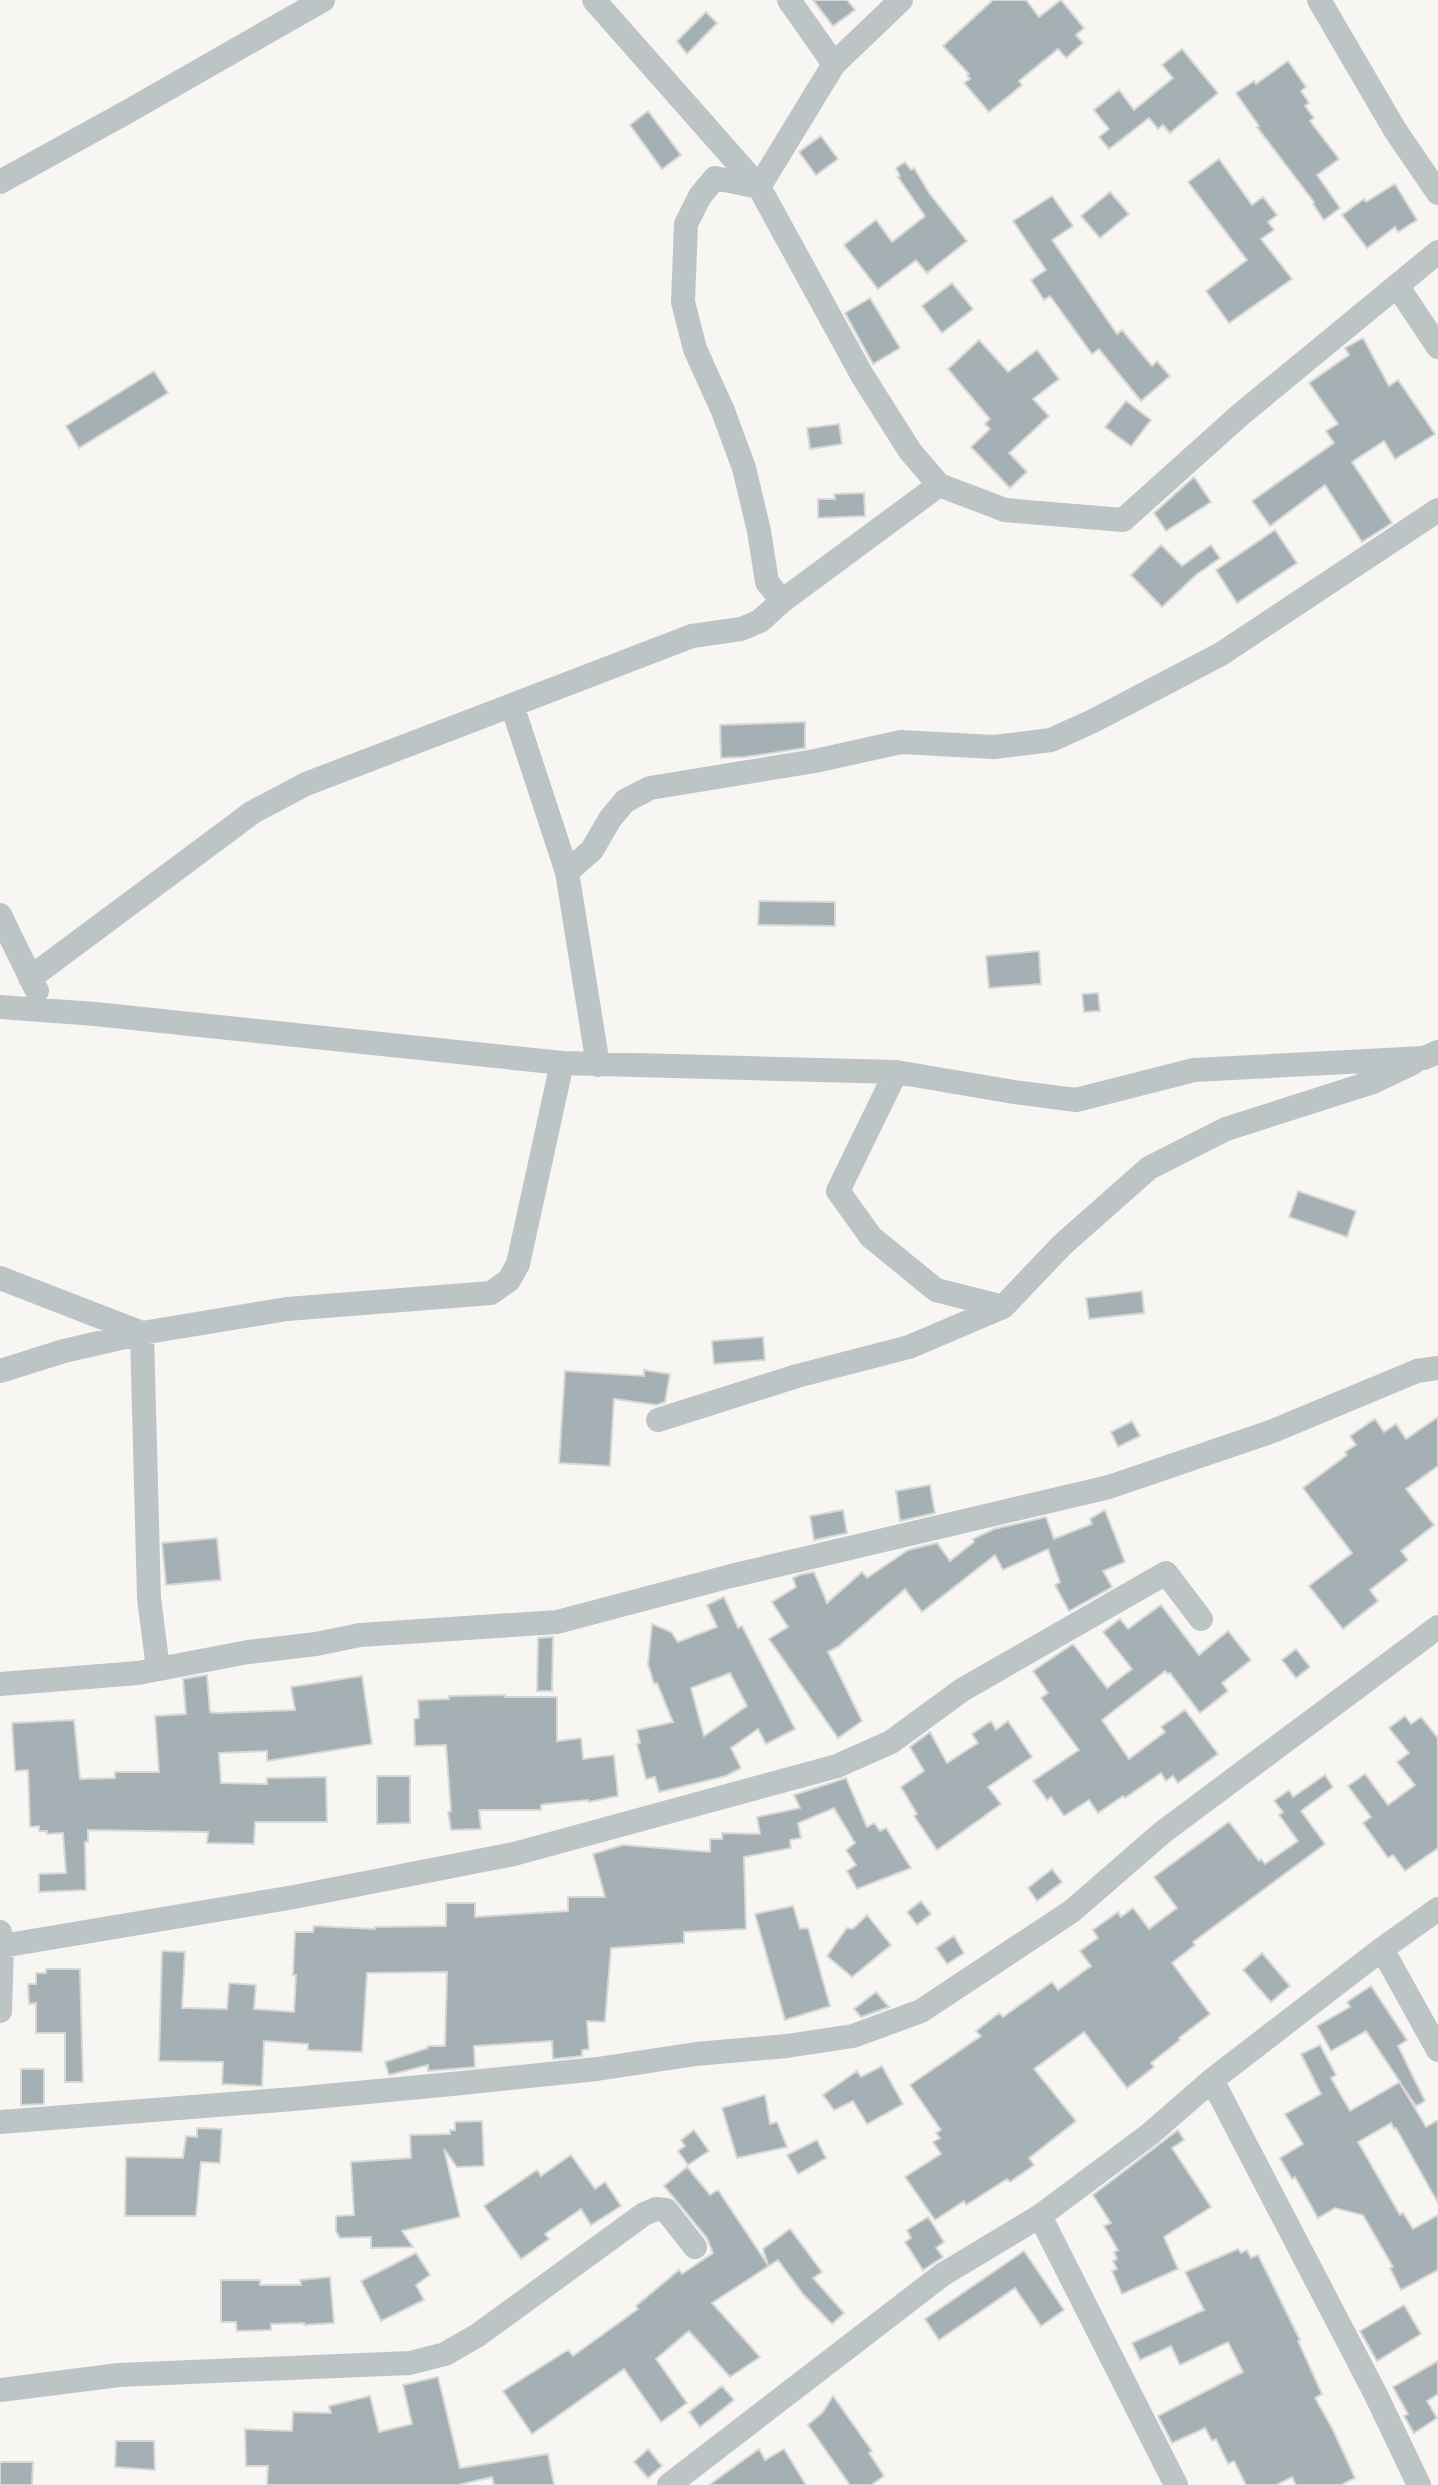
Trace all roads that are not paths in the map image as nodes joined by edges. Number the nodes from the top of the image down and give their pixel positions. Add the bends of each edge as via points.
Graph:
1 (323, 0) edge
2 (594, 0) edge
3 (789, 0) edge
4 (901, 0) edge
5 (1319, 0) edge
6 (834, 64) junction
7 (0, 181) edge
8 (759, 187) junction
9 (1438, 193) edge
10 (1438, 252) edge
11 (1398, 287) junction
12 (1438, 347) edge
13 (939, 485) junction
14 (1438, 510) edge
15 (782, 601) junction
16 (512, 705) junction
17 (567, 872) junction
18 (0, 915) edge
19 (30, 978) junction
20 (0, 1007) edge
21 (47, 1010) junction
22 (1431, 1055) edge
23 (562, 1063) junction
24 (598, 1065) junction
25 (896, 1072) junction
26 (0, 1278) edge
27 (1003, 1307) junction
28 (142, 1333) junction
29 (1438, 1349) edge
30 (1427, 1370) edge
31 (0, 1371) edge
32 (658, 1420) dead end
33 (1201, 1619) dead end
34 (1438, 1627) edge
35 (158, 1669) junction
36 (0, 1684) edge
37 (1438, 1909) edge
38 (1, 1939) edge
39 (1382, 1949) junction
40 (0, 2011) edge
41 (1438, 2050) edge
42 (1212, 2080) junction
43 (0, 2122) edge
44 (1040, 2216) junction
45 (695, 2247) dead end
46 (0, 2390) edge
47 (669, 2485) edge
48 (1176, 2485) edge
49 (1419, 2485) edge

1 - 7 street
2 - 8 street
3 - 6 street
4 - 6 street
5 - 9 street via 1395,130
6 - 8 street
8 - 13 street via 862,375 910,451
8 - 15 street via 715,178 700,196 686,224 683,302 695,349 744,468 767,582
10 - 11 street
11 - 12 street
11 - 13 street via 1240,415 1122,520 1005,510
13 - 15 street
14 - 17 street via 1221,654 1051,740 994,747 901,742 650,788 625,801 592,850
15 - 16 street via 760,621 741,629 692,636
16 - 17 street
16 - 19 street via 276,798
17 - 24 street
18 - 19 street
19 - 21 street
20 - 21 street
21 - 23 street
22 - 25 street via 1194,1070 1076,1100
22 - 27 street via 1373,1082 1226,1129 1149,1168 1062,1245
23 - 24 street
23 - 28 street via 518,1264 509,1280 491,1293 287,1310
24 - 25 street
25 - 27 street via 838,1191 871,1237 936,1290
26 - 28 street
27 - 32 street via 909,1347
28 - 31 street
28 - 35 street via 149,1598
29 - 30 street
30 - 35 street via 1273,1431 1109,1487 557,1622 360,1635
33 - 38 street via 1166,1573 962,1690 891,1742 837,1766 514,1854 294,1897
34 - 43 street via 1163,1832 1072,1911 922,2011 853,2036 462,2083
35 - 36 street
37 - 39 street
38 - 40 street
39 - 41 street
39 - 42 street
42 - 44 street via 1150,2134
42 - 49 street
44 - 47 street via 942,2275
44 - 48 street
45 - 46 street via 666,2210 656,2209 478,2336 445,2354 410,2363 119,2375

